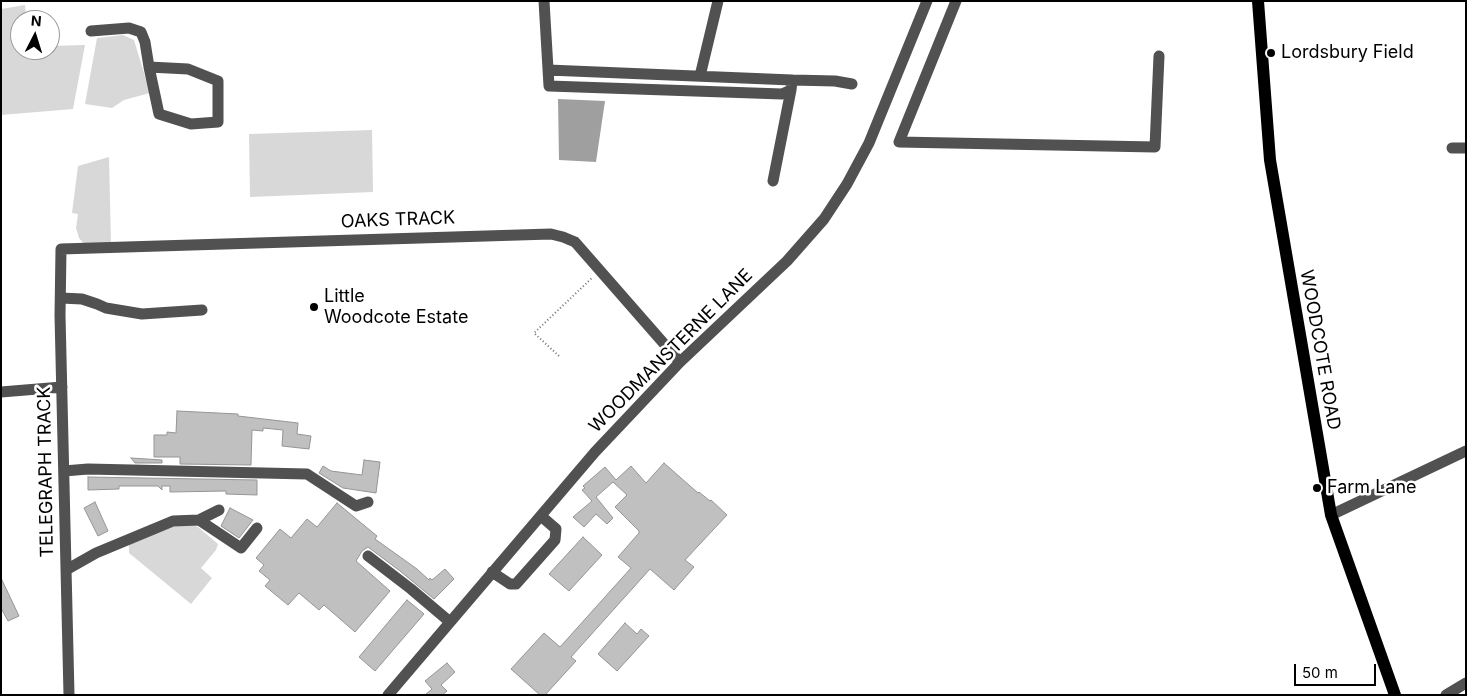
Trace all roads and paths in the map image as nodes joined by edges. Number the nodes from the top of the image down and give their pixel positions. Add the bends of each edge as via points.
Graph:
1 (544, 1) edge
2 (718, 1) edge
3 (927, 1) edge
4 (956, 1) edge
5 (1258, 1) edge
6 (91, 31) dead end
7 (1159, 56) dead end
8 (148, 67) junction
9 (548, 70) junction
10 (700, 76) junction
11 (852, 84) dead end
12 (792, 85) junction
13 (1452, 148) dead end
14 (1466, 148) edge
15 (773, 181) dead end
16 (61, 249) joint
17 (600, 270) junction
18 (61, 298) junction
19 (202, 310) dead end
20 (559, 356) dead end
21 (680, 362) junction
22 (62, 387) junction
23 (1, 392) edge
24 (1466, 451) edge
25 (64, 471) junction
26 (368, 502) dead end
27 (219, 510) dead end
28 (1331, 515) junction
29 (541, 516) junction
30 (199, 520) junction
31 (257, 528) dead end
32 (368, 556) dead end
33 (66, 570) junction
34 (492, 572) junction
35 (450, 622) junction
36 (1466, 683) edge
37 (69, 695) edge
38 (388, 695) edge
39 (1395, 695) edge
40 (1446, 695) edge

1 - 9 street
2 - 10 street
3 - 21 street, WOODMANSTERNE LANE via 869,143 824,219 787,261
4 - 7 street via 899,142 1155,147
5 - 28 main road, WOODCOTE ROAD via 1270,160
6 - 8 street via 129,28 141,32
8 - 8 street via 188,69 218,80 218,122 191,124 159,114
9 - 10 street
9 - 12 street via 549,86 782,94
10 - 12 street
11 - 12 street via 835,81
12 - 15 street
13 - 14 street
16 - 17 street, OAKS TRACK via 551,234 575,242
16 - 18 street, TELEGRAPH TRACK
17 - 20 path via 534,333
17 - 21 street, OAKS TRACK
18 - 19 street via 82,299 106,308 142,314
18 - 22 street, TELEGRAPH TRACK
21 - 29 street, WOODMANSTERNE LANE via 595,452
22 - 23 street
22 - 25 street, TELEGRAPH TRACK
24 - 28 street
25 - 26 street via 307,474 356,506
25 - 33 street, TELEGRAPH TRACK
27 - 30 street
28 - 39 main road, WOODCOTE ROAD
29 - 34 street, WOODMANSTERNE LANE
29 - 34 street via 556,529 555,540 516,584 510,584
30 - 31 street via 241,548
30 - 33 street via 172,521 96,553
32 - 35 street
33 - 37 street, TELEGRAPH TRACK
34 - 35 street, WOODMANSTERNE LANE
35 - 38 street, WOODMANSTERNE LANE
36 - 40 street

